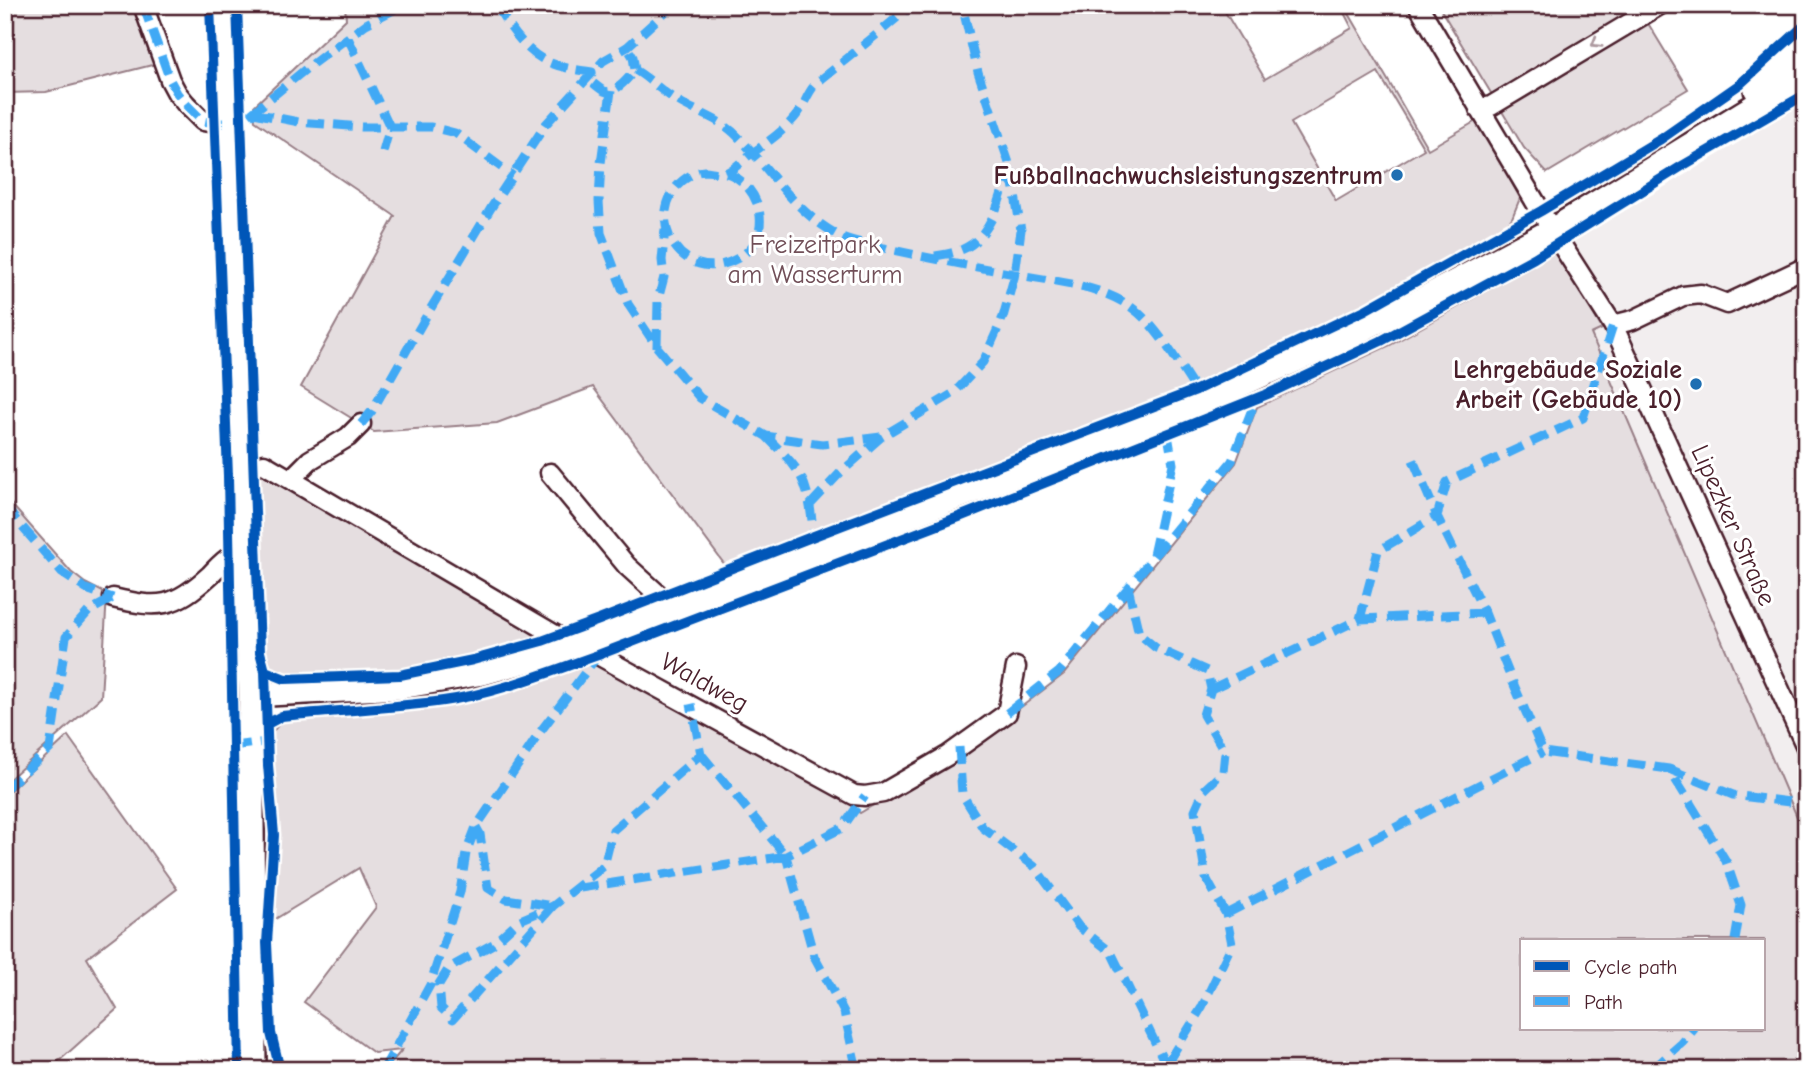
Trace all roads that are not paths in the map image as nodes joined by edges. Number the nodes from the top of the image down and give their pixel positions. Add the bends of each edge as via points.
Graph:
1 (143, 5) edge
2 (226, 5) edge
3 (1418, 5) edge
4 (1660, 5) edge
5 (1806, 49) edge
6 (1806, 74) edge
7 (1479, 109) junction
8 (232, 124) junction
9 (1694, 141) junction
10 (1552, 230) junction
11 (1806, 267) edge
12 (1613, 325) junction
13 (361, 424) dead end
14 (264, 464) dead end
15 (550, 473) dead end
16 (291, 479) junction
17 (247, 555) junction
18 (113, 598) dead end
19 (671, 609) junction
20 (576, 645) junction
21 (1016, 667) dead end
22 (251, 695) junction
23 (1806, 747) edge
24 (255, 1019) junction
25 (254, 1070) edge
26 (269, 1070) edge

1 - 8 street via 177,93 203,121
2 - 8 main road
3 - 7 street, Lipezker Straße
4 -> 7 street
5 - 9 main road
6 - 9 main road
7 - 10 street, Lipezker Straße
8 - 17 main road
9 - 10 main road
10 - 12 street, Lipezker Straße
10 - 19 main road via 1265,376
11 - 12 street via 1727,304 1701,294 1683,296
12 - 23 street, Lipezker Straße
13 - 16 street
14 - 16 street, Waldweg
15 - 19 street via 627,566
16 - 20 street, Waldweg
17 - 18 street via 229,557 173,602 138,604
17 - 22 main road
19 - 20 main road
20 - 21 street, Waldweg via 854,795 865,796 883,793 947,756 1007,713
20 - 22 main road via 483,673 400,687
22 - 24 main road
24 - 25 main road
24 - 26 main road

